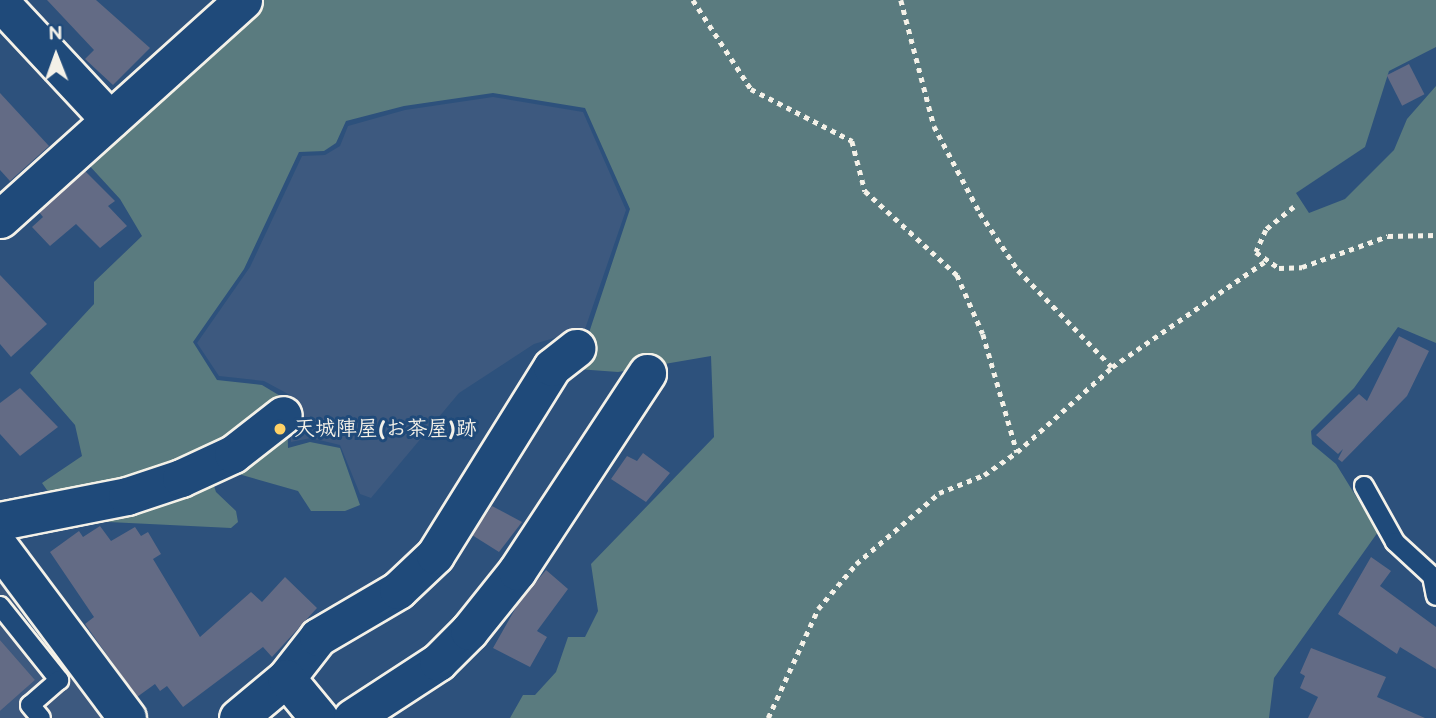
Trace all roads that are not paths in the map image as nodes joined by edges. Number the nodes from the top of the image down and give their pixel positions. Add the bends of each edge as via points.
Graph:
1 (243, 0) edge
2 (0, 2) edge
3 (110, 120) junction
4 (0, 219) edge
5 (576, 348) dead end
6 (647, 373) dead end
7 (283, 415) dead end
8 (1364, 486) dead end
9 (0, 521) edge
10 (0, 548) edge
11 (1436, 596) edge
12 (0, 606) edge
13 (286, 678) junction
14 (41, 718) edge
15 (127, 718) edge
16 (238, 718) edge
17 (319, 718) edge
18 (352, 718) edge

1 - 3 street
2 - 3 street
3 - 4 street
5 - 13 street via 552,367 435,555 398,590 318,637
6 - 18 street via 517,571 469,631 438,662
7 - 9 street via 233,454 181,478 127,496
8 - 11 lane via 1395,542 1432,576
10 - 15 street
12 - 14 lane via 59,680 30,705
13 - 16 street
13 - 17 street

